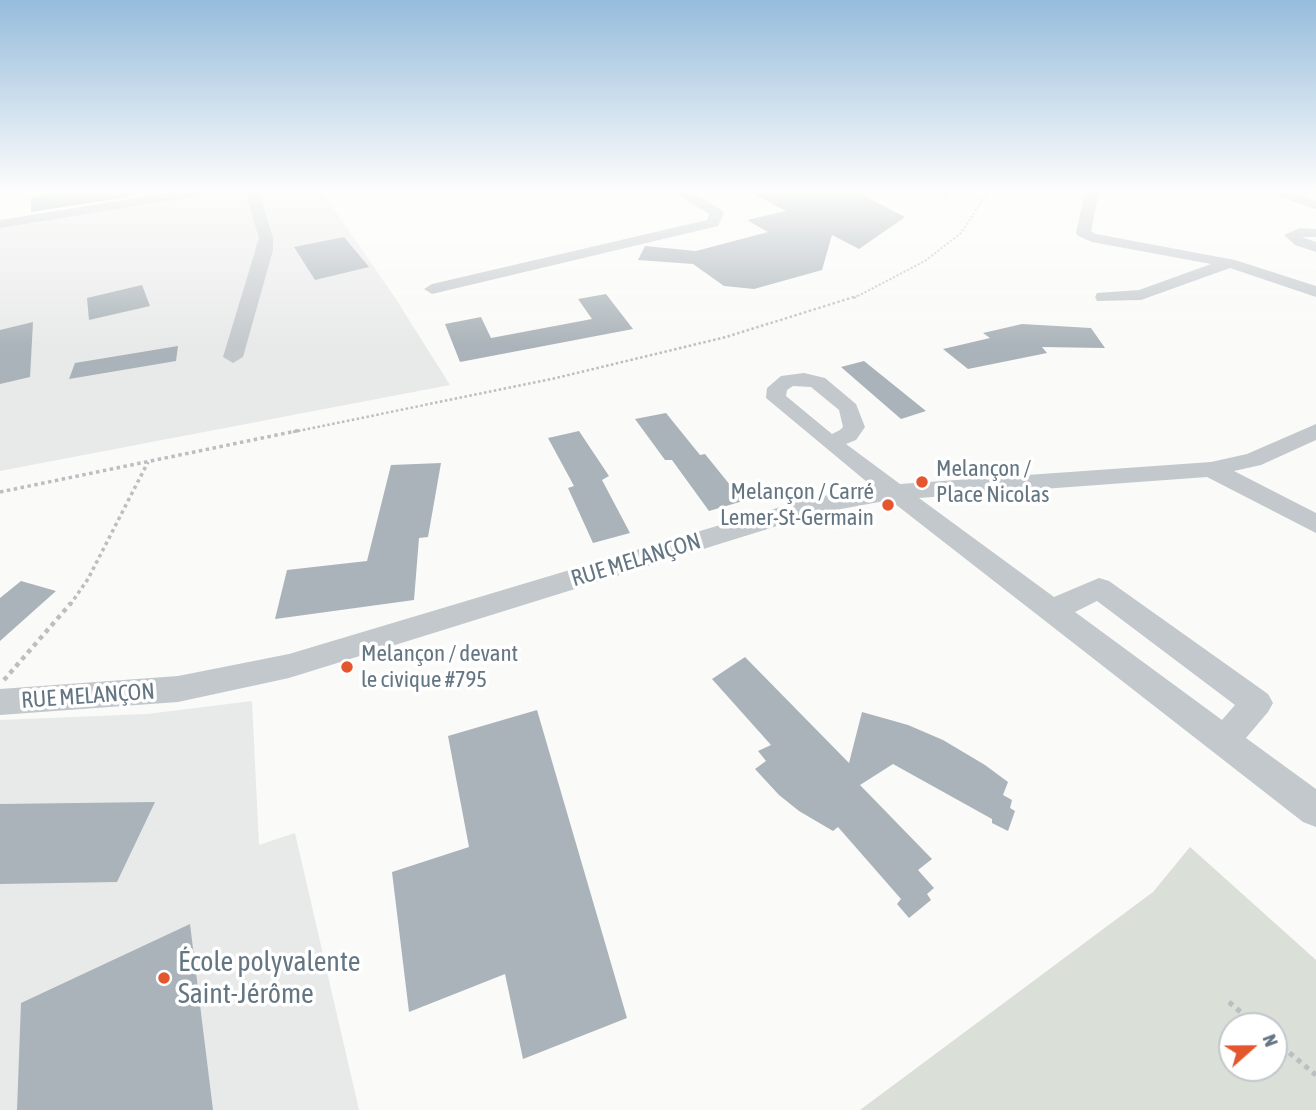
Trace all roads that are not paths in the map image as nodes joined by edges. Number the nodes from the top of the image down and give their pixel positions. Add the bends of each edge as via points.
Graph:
1 (266, 244) edge
2 (624, 244) edge
3 (1124, 244) edge
4 (1229, 263) junction
5 (432, 289) dead end
6 (1316, 292) edge
7 (1104, 297) dead end
8 (233, 357) dead end
9 (1316, 431) edge
10 (830, 443) dead end
11 (1211, 469) junction
12 (898, 492) junction
13 (1316, 524) edge
14 (1051, 611) junction
15 (0, 702) edge
16 (1224, 740) junction
17 (1316, 810) edge

1 - 8 street
2 - 5 street
3 - 4 street
4 - 6 street
4 - 7 street via 1142,295
9 - 11 street, RUE MELANÇON via 1263,456
10 - 12 street
11 - 12 street, RUE MELANÇON
11 - 13 street
12 - 14 street
12 - 15 street, RUE MELANÇON via 816,505 289,666 178,689
14 - 16 street
14 - 16 street via 1098,588 1257,703
16 - 17 street

